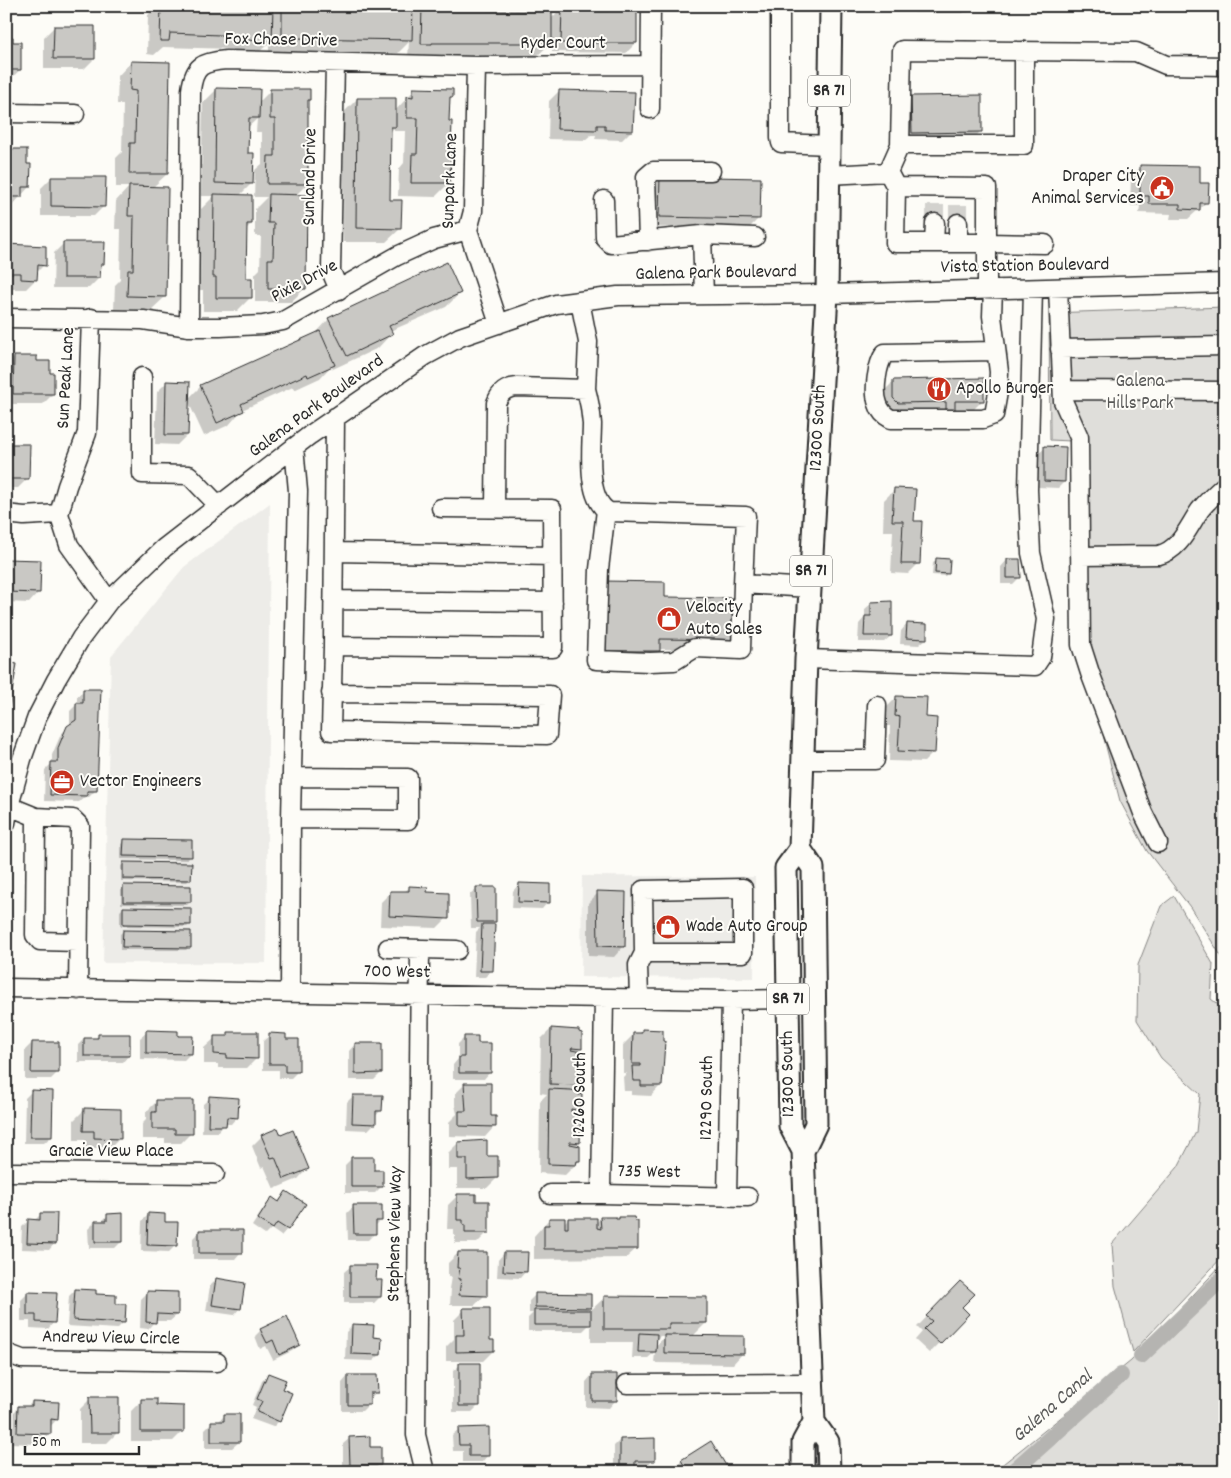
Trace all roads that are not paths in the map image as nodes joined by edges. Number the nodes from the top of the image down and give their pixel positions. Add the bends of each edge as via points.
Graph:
1 (651, 6) edge
2 (780, 6) edge
3 (831, 6) edge
4 (1024, 51) junction
5 (335, 63) junction
6 (650, 65) junction
7 (476, 66) junction
8 (1225, 66) edge
9 (650, 109) dead end
10 (6, 114) edge
11 (75, 114) dead end
12 (829, 145) junction
13 (900, 145) junction
14 (711, 171) dead end
15 (828, 175) junction
16 (892, 180) junction
17 (604, 200) dead end
18 (934, 223) tunnel mouth
19 (958, 223) tunnel mouth
20 (468, 230) junction
21 (702, 235) junction
22 (755, 237) dead end
23 (648, 241) junction
24 (934, 243) junction
25 (958, 243) junction
26 (987, 243) junction
27 (1045, 244) dead end
28 (1225, 283) edge
29 (1058, 288) junction
30 (990, 289) junction
31 (1033, 289) junction
32 (339, 290) junction
33 (827, 294) junction
34 (704, 295) junction
35 (580, 301) junction
36 (6, 318) edge
37 (91, 318) junction
38 (499, 324) junction
39 (189, 327) junction
40 (1225, 346) edge
41 (1060, 349) junction
42 (995, 351) junction
43 (142, 377) dead end
44 (586, 389) junction
45 (1063, 390) junction
46 (1225, 391) edge
47 (335, 417) junction
48 (294, 447) junction
49 (1225, 485) edge
50 (218, 506) junction
51 (442, 508) dead end
52 (495, 508) junction
53 (606, 510) junction
54 (6, 514) edge
55 (59, 514) junction
56 (334, 552) junction
57 (552, 556) junction
58 (1080, 556) junction
59 (743, 584) junction
60 (810, 588) junction
61 (334, 600) junction
62 (109, 601) junction
63 (553, 602) junction
64 (333, 646) junction
65 (806, 659) junction
66 (331, 693) junction
67 (877, 705) dead end
68 (802, 760) junction
69 (292, 777) junction
70 (8, 814) edge
71 (36, 817) junction
72 (291, 819) junction
73 (1158, 843) dead end
74 (800, 848) junction
75 (78, 942) junction
76 (388, 948) dead end
77 (420, 950) junction
78 (456, 950) dead end
79 (644, 953) junction
80 (6, 988) edge
81 (78, 990) junction
82 (290, 993) junction
83 (420, 994) junction
84 (604, 998) junction
85 (640, 998) junction
86 (788, 999) junction
87 (731, 1000) junction
88 (803, 1151) junction
89 (6, 1172) edge
90 (215, 1174) dead end
91 (550, 1194) dead end
92 (601, 1194) junction
93 (728, 1196) junction
94 (748, 1197) dead end
95 (6, 1353) edge
96 (217, 1362) dead end
97 (813, 1383) junction
98 (627, 1384) dead end
99 (814, 1422) junction
100 (425, 1472) edge
101 (803, 1472) edge
102 (828, 1472) edge

1 - 6 street
2 - 12 street via 781,143
3 - 12 main road, 12300 South / SR 71
4 - 8 street via 1136,52 1166,65
4 - 13 street via 902,50
4 - 13 street via 1024,145
5 - 7 street, Fox Chase Drive
5 - 32 street, Sunland Drive via 331,271
5 - 39 street, Fox Chase Drive via 226,60 198,67 191,90
6 - 7 street, Ryder Court
6 - 9 street
7 - 20 street, Sunpark Lane via 473,210
10 - 11 street
12 - 15 main road, 12300 South / SR 71
13 - 16 street
14 - 23 street via 653,171 646,177
15 - 16 street
15 - 33 main road, 12300 South / SR 71
16 - 24 street via 895,243
16 - 26 street via 935,193 987,188
17 - 23 street via 605,238 611,244
18 - 24 street
19 - 25 street
20 - 32 street, Pixie Drive via 434,239 404,252
20 - 38 street, Sunpark Lane
21 - 22 street
21 - 23 street
21 - 34 street
24 - 25 street
25 - 26 street
26 - 27 street
26 - 30 street
28 - 29 street, Vista Station Boulevard
29 - 31 street, Vista Station Boulevard
29 - 41 street
30 - 31 street, Vista Station Boulevard
30 - 33 street, Vista Station Boulevard
30 - 42 street
31 - 65 street via 1028,490 1031,553 1046,619 1042,658 1036,666
32 - 39 street, Pixie Drive via 283,321 238,327
33 - 34 street, Galena Park Boulevard
33 - 60 main road, 12300 South / SR 71
34 - 35 street, Galena Park Boulevard via 618,296
35 - 38 street, Galena Park Boulevard via 556,304
35 - 44 street via 588,342
36 - 37 street, Pixie Drive
37 - 39 street, Pixie Drive via 144,320
37 - 55 street, Sun Peak Lane via 87,433
38 - 47 street, Galena Park Boulevard via 460,337 425,356
40 - 41 street
41 - 45 street
42 - 42 street via 999,372 994,415 983,419 891,419 878,405 880,360 885,353
43 - 50 street via 142,474 189,475
44 - 52 street via 517,387 509,388 499,396 496,403
44 - 53 street via 591,407 593,484 598,502
45 - 46 street
45 - 58 street via 1063,401 1079,437
47 - 48 street, Galena Park Boulevard
47 - 56 street
48 - 50 street, Galena Park Boulevard
48 - 69 street via 298,491
49 - 58 street via 1201,509 1178,544 1167,553
50 - 62 street, Galena Park Boulevard via 164,548
51 - 52 street
52 - 57 street via 552,508
53 - 59 street via 746,516
53 - 59 street via 599,569 596,660 650,662 674,660 696,648 741,650
54 - 55 street
55 - 62 street via 69,545
56 - 57 street
56 - 61 street
57 - 63 street
58 - 73 street via 1081,645 1143,813
59 - 60 street
60 - 65 main road, 12300 South / SR 71
61 - 63 street
61 - 64 street
62 - 70 street, Galena Park Boulevard via 81,638 37,717
63 - 64 street via 553,648
64 - 66 street
65 - 68 main road, 12300 South / SR 71
66 - 66 street via 331,731 547,735 550,695
67 - 68 street via 876,760
68 - 74 main road, 12300 South / SR 71
69 - 72 street
69 - 72 street via 408,778 408,820
70 - 71 street
71 - 75 street via 73,819 80,826
71 - 75 street via 35,935 40,941
72 - 82 street
74 - 86 main road, 12300 South / SR 71 via 786,868
74 - 88 main road, 12300 South / SR 71 via 813,868 816,1124
75 - 81 street
76 - 77 street
77 - 78 street
77 - 83 street, Stephens View Way
79 - 79 street via 743,953 743,888 643,890
79 - 85 street via 638,965
80 - 81 street, 700 West
81 - 82 street, 700 West
82 - 83 street, 700 West
83 - 84 street, 700 West
83 - 100 street, Stephens View Way via 416,1435
84 - 85 street, 700 West
84 - 92 street, 12260 South
85 - 87 street, 700 West
86 - 87 street, 700 West
86 - 88 main road, 12300 South / SR 71 via 790,1126
87 - 93 street, 12290 South
88 - 97 main road, 12300 South / SR 71
89 - 90 street, Gracie View Place
91 - 92 street, 735 West
92 - 93 street, 735 West
93 - 94 street, 735 West
95 - 96 street, Andrew View Circle via 22,1359
97 - 98 street
97 - 99 main road, 12300 South / SR 71
99 - 101 main road, SR 71 via 803,1442
99 - 102 main road via 828,1442

